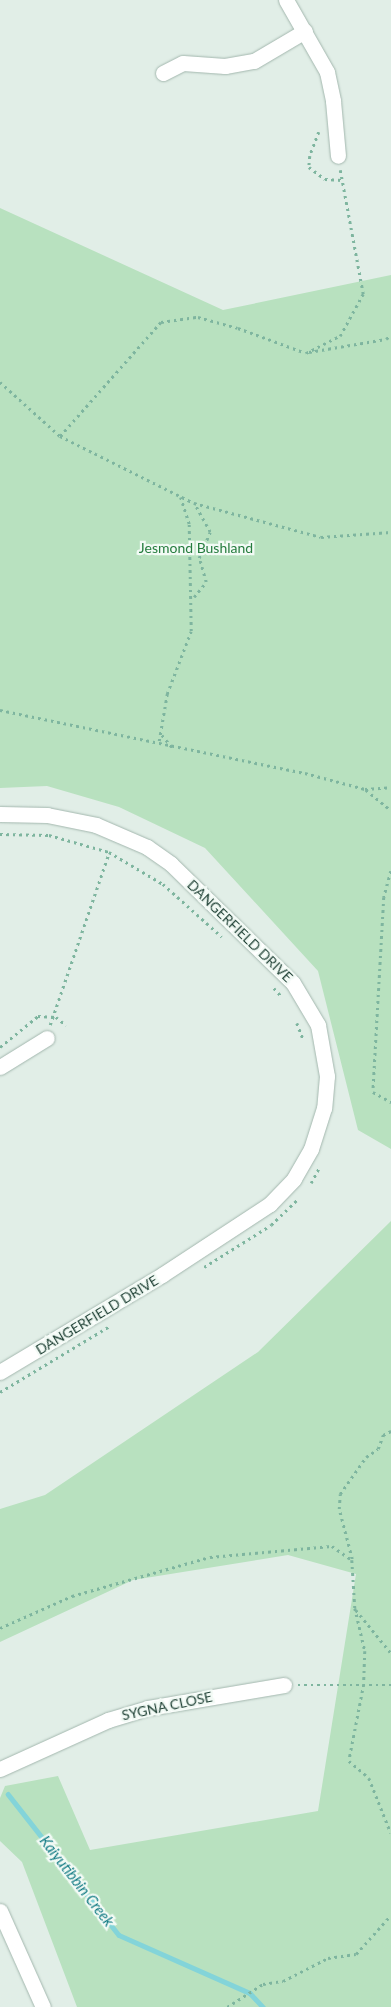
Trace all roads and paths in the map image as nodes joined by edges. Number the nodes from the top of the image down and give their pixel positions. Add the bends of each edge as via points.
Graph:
1 (286, 0) edge
2 (305, 31) junction
3 (163, 73) dead end
4 (320, 126) dead end
5 (338, 156) joint
6 (342, 180) junction
7 (391, 335) edge
8 (306, 353) junction
9 (0, 382) edge
10 (60, 436) junction
11 (180, 497) junction
12 (194, 503) junction
13 (391, 532) edge
14 (193, 599) junction
15 (0, 710) edge
16 (162, 735) junction
17 (159, 742) junction
18 (173, 748) junction
19 (391, 787) edge
20 (365, 789) junction
21 (391, 810) edge
22 (0, 814) edge
23 (0, 834) edge
24 (119, 834) junction
25 (109, 852) junction
26 (391, 871) edge
27 (226, 941) dead end
28 (271, 984) dead end
29 (283, 998) dead end
30 (53, 1014) dead end
31 (297, 1022) dead end
32 (66, 1025) dead end
33 (47, 1038) dead end
34 (305, 1044) dead end
35 (0, 1046) edge
36 (0, 1067) edge
37 (391, 1102) edge
38 (0, 1372) edge
39 (391, 1431) edge
40 (352, 1560) junction
41 (355, 1608) junction
42 (0, 1628) edge
43 (391, 1653) edge
44 (364, 1684) junction
45 (391, 1685) edge
46 (284, 1686) joint
47 (0, 1769) edge
48 (391, 1833) edge
49 (0, 1911) edge
50 (391, 1916) edge
51 (44, 2007) edge
52 (227, 2007) edge

1 - 2 street
2 - 3 street via 254,60 226,66 183,63
2 - 5 street via 326,72 333,101
4 - 6 path via 310,167 325,178
5 - 6 path
6 - 8 path via 363,294 340,336
7 - 8 path via 386,339
8 - 10 path via 198,317 161,322
9 - 10 path
10 - 11 path
11 - 12 path
11 - 14 path via 189,524
12 - 13 path via 321,537
12 - 14 path via 210,532 199,558 206,582
14 - 16 path via 191,631 167,694
15 - 17 path
16 - 17 path
16 - 18 path
17 - 18 path
18 - 20 path via 305,773
19 - 20 path
20 - 21 path
22 - 24 street, DANGERFIELD DRIVE via 46,815 96,825
23 - 25 path via 49,835
24 - 25 path
24 - 38 street, DANGERFIELD DRIVE via 172,864 294,983 318,1025 327,1076 324,1108 304,1164 270,1204 162,1276
25 - 27 path via 163,884
25 - 30 path
26 - 37 path via 384,897 373,1092
28 - 29 path
31 - 34 path
32 - 35 path via 56,1017 38,1016
33 - 36 street
39 - 40 path via 383,1435 378,1449 366,1457 340,1494 339,1509
40 - 41 path
40 - 42 path via 332,1546 210,1557 72,1596
41 - 43 path
41 - 44 path via 365,1651
44 - 45 path
44 - 46 path
44 - 48 path via 349,1761 369,1778
46 - 47 street, SYGNA CLOSE via 148,1708 108,1720
49 - 51 street
50 - 52 path via 356,1954 328,1958 283,1981 263,1984

